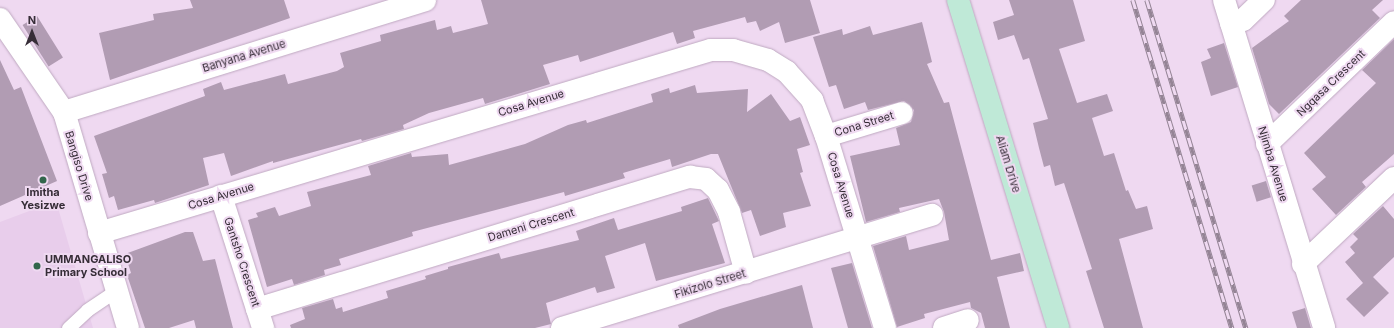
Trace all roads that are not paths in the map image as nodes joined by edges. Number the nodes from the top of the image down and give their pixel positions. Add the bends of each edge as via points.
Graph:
1 (425, 0) edge
2 (958, 0) edge
3 (1224, 0) edge
4 (1264, 0) edge
5 (0, 18) edge
6 (1394, 22) edge
7 (1231, 23) junction
8 (64, 112) junction
9 (902, 112) dead end
10 (826, 136) junction
11 (1267, 144) junction
12 (1394, 178) edge
13 (221, 196) junction
14 (932, 215) dead end
15 (99, 233) junction
16 (858, 238) junction
17 (1303, 264) junction
18 (746, 273) junction
19 (117, 290) junction
20 (260, 318) edge
21 (968, 320) dead end
22 (68, 328) edge
23 (128, 328) edge
24 (562, 328) edge
25 (885, 328) edge
26 (944, 328) edge
27 (1058, 328) edge
28 (1324, 328) edge

1 - 8 street, Banyana Avenue
2 - 27 street, Aliam Drive
3 - 7 street, Njimba Avenue
4 - 7 street via 1243,20
5 - 8 street, Bangiso Drive
6 - 11 street, Ngqasa Crescent
7 - 11 street, Njimba Avenue
8 - 15 street, Bangiso Drive
9 - 10 street, Cona Street
10 - 13 street, Cosa Avenue via 812,100 787,72 768,60 733,50 711,50
10 - 16 street, Cosa Avenue
11 - 17 street, Njimba Avenue
12 - 17 street
13 - 15 street, Cosa Avenue
13 - 20 street, Gantsho Crescent
14 - 16 street
15 - 19 street, Bangiso Drive
16 - 18 street, Fikizolo Street
16 - 25 street, Cosa Avenue
17 - 28 street, Njimba Avenue
18 - 20 street, Dameni Crescent via 728,212 718,190 706,179 690,177
18 - 24 street, Fikizolo Street
19 - 22 lane via 87,310
19 - 23 street, Bangiso Drive
21 - 26 street

